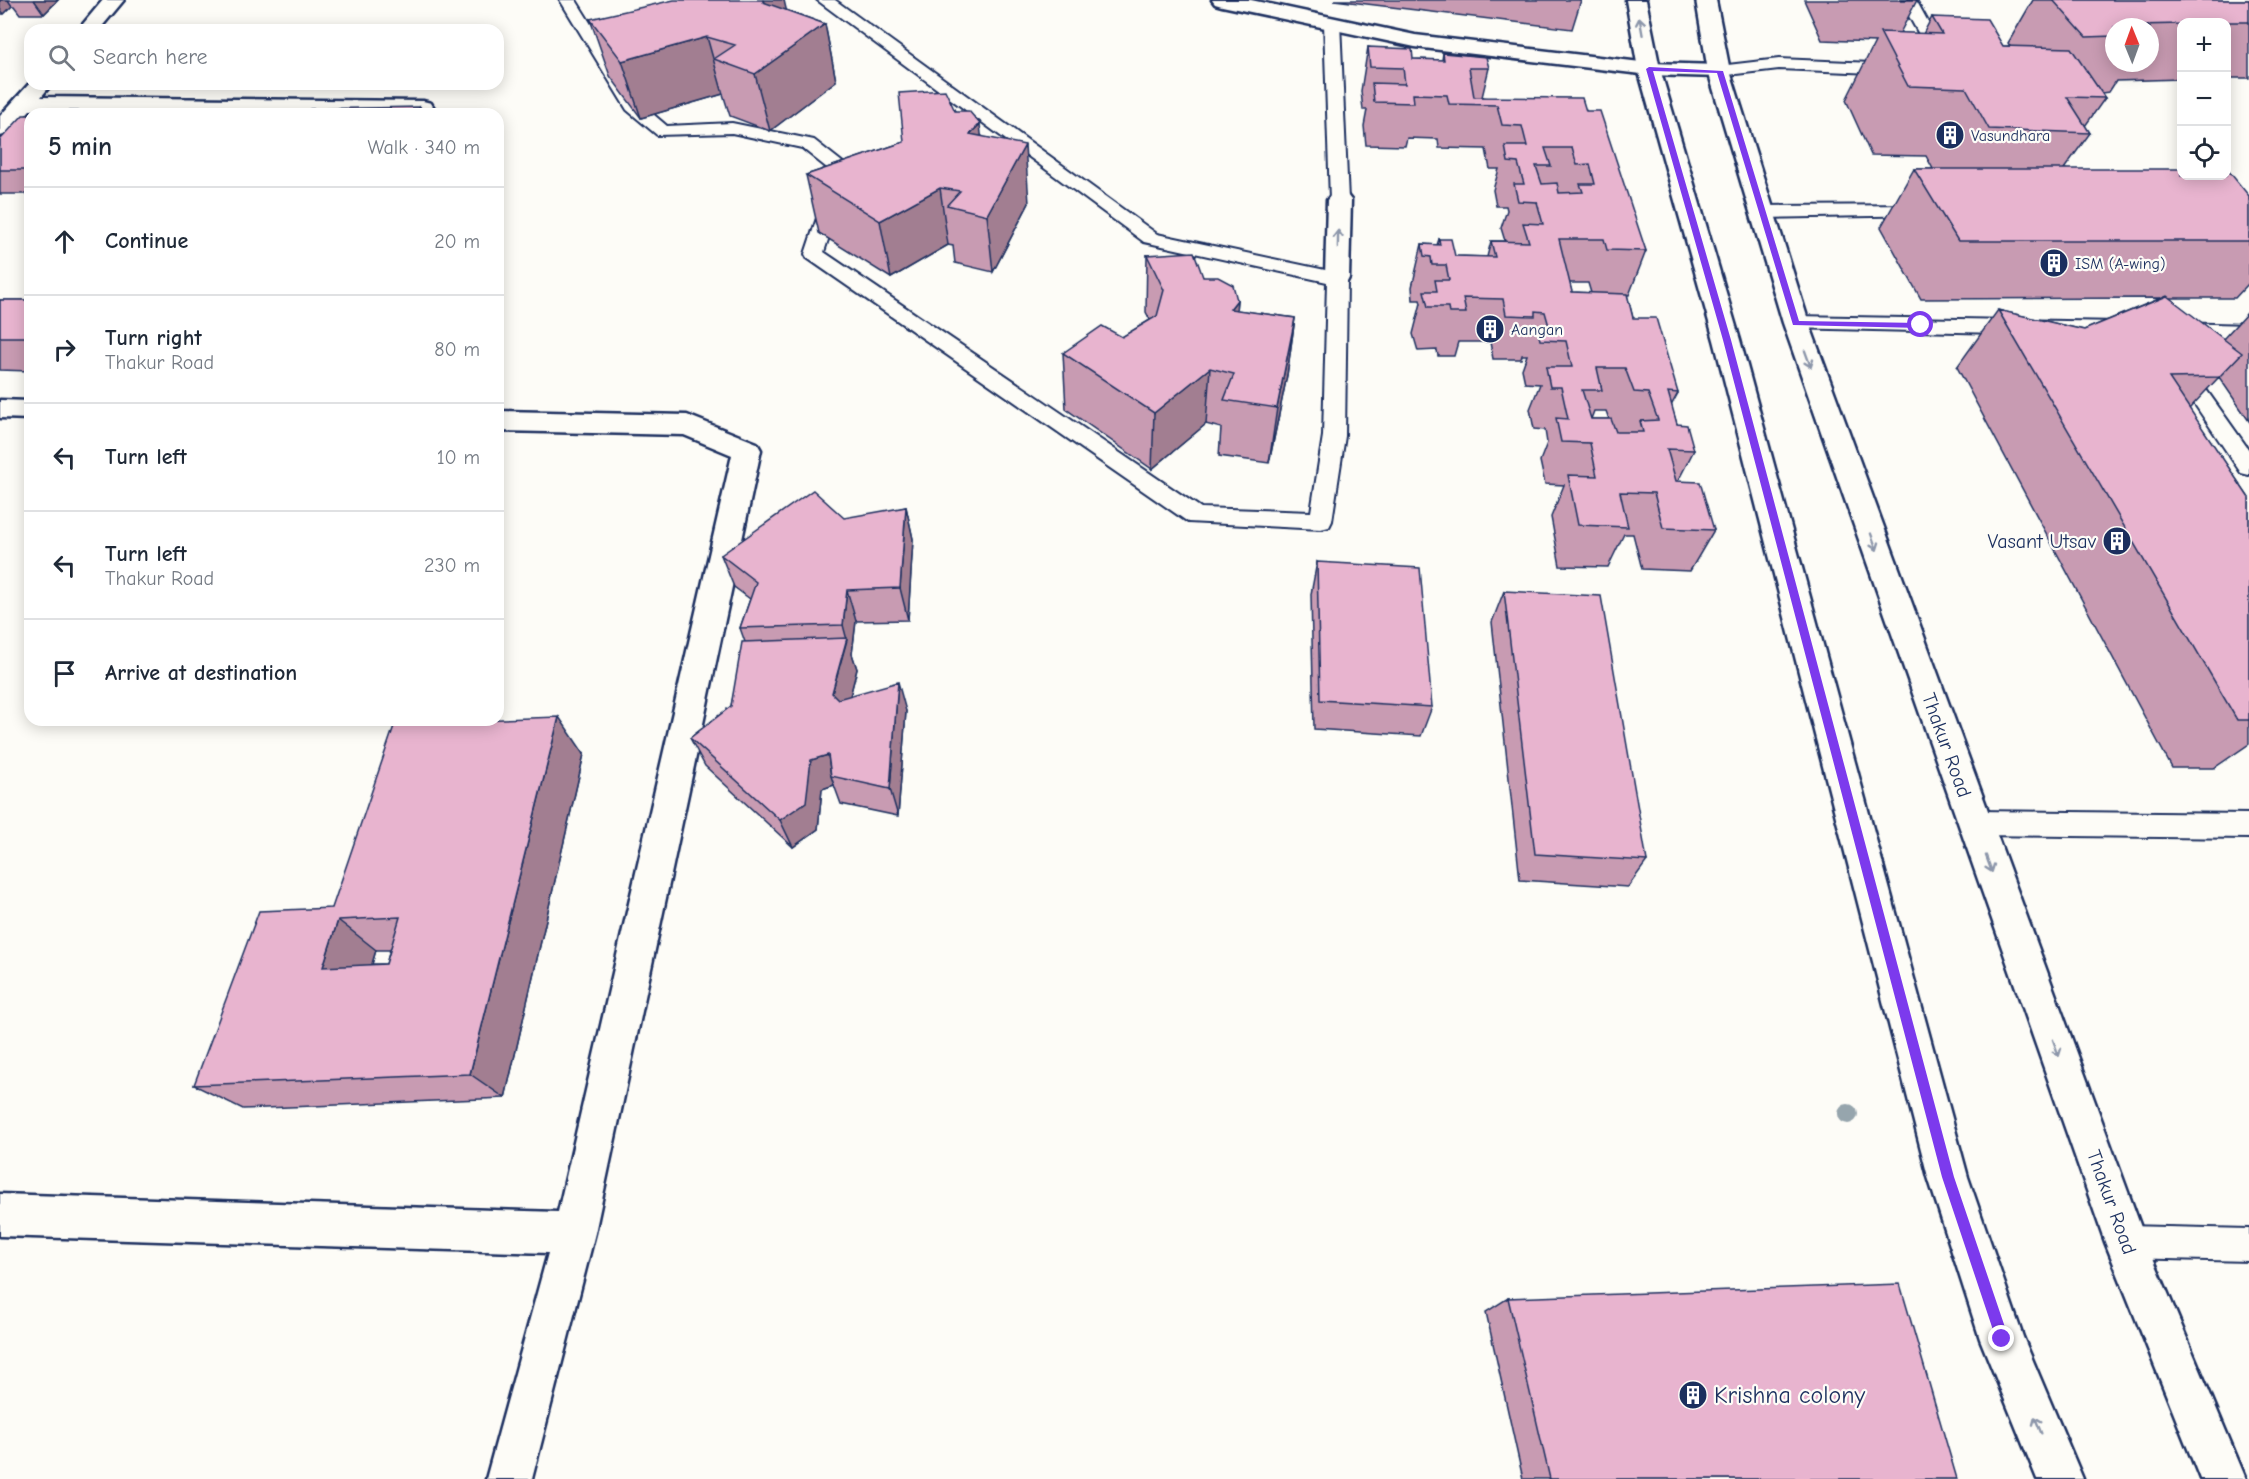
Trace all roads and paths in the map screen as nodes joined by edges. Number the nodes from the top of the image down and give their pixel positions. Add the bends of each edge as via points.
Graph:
1 (114, 0) edge
2 (568, 0) edge
3 (825, 0) edge
4 (1222, 0) edge
5 (1636, 0) edge
6 (1706, 0) edge
7 (1908, 0) edge
8 (1332, 23) junction
9 (93, 24) edge
10 (1649, 69) junction
11 (1719, 71) junction
12 (36, 90) edge
13 (24, 103) junction
14 (423, 108) dead end
15 (0, 129) edge
16 (1339, 200) joint
17 (1764, 212) junction
18 (1940, 212) edge
19 (1337, 278) junction
20 (1796, 323) junction
21 (2249, 332) edge
22 (2152, 333) junction
23 (0, 409) edge
24 (24, 410) edge
25 (504, 421) edge
26 (2249, 467) edge
27 (1975, 823) junction
28 (2249, 826) edge
29 (0, 1215) edge
30 (574, 1233) junction
31 (2126, 1242) junction
32 (2249, 1245) edge
33 (509, 1479) edge
34 (2060, 1479) edge
35 (2223, 1479) edge

1 - 9 street
2 - 19 lane via 633,106 663,131 732,128 808,144 836,166 830,206 814,254 1196,516 1321,521 1334,435
3 - 19 lane via 1150,238
4 - 8 street
10 -> 5 street
6 - 11 street, Thakur Road
7 - 11 lane via 1947,70 1779,64
8 - 10 street via 1415,42
8 - 16 lane
10 - 11 street
34 -> 10 street via 2002,1339 1948,1177 1727,340
11 - 17 street, Thakur Road
12 - 13 street
13 - 14 street
13 - 15 street
19 -> 16 street
17 - 18 lane
17 - 20 street, Thakur Road
20 - 22 lane
20 -> 27 street, Thakur Road
21 - 22 lane
22 - 26 lane
23 - 24 street
25 - 30 street via 687,425 747,450
27 - 28 lane
27 -> 31 street, Thakur Road
29 - 30 street
30 - 33 street
31 - 32 lane
31 - 35 street, Thakur Road

